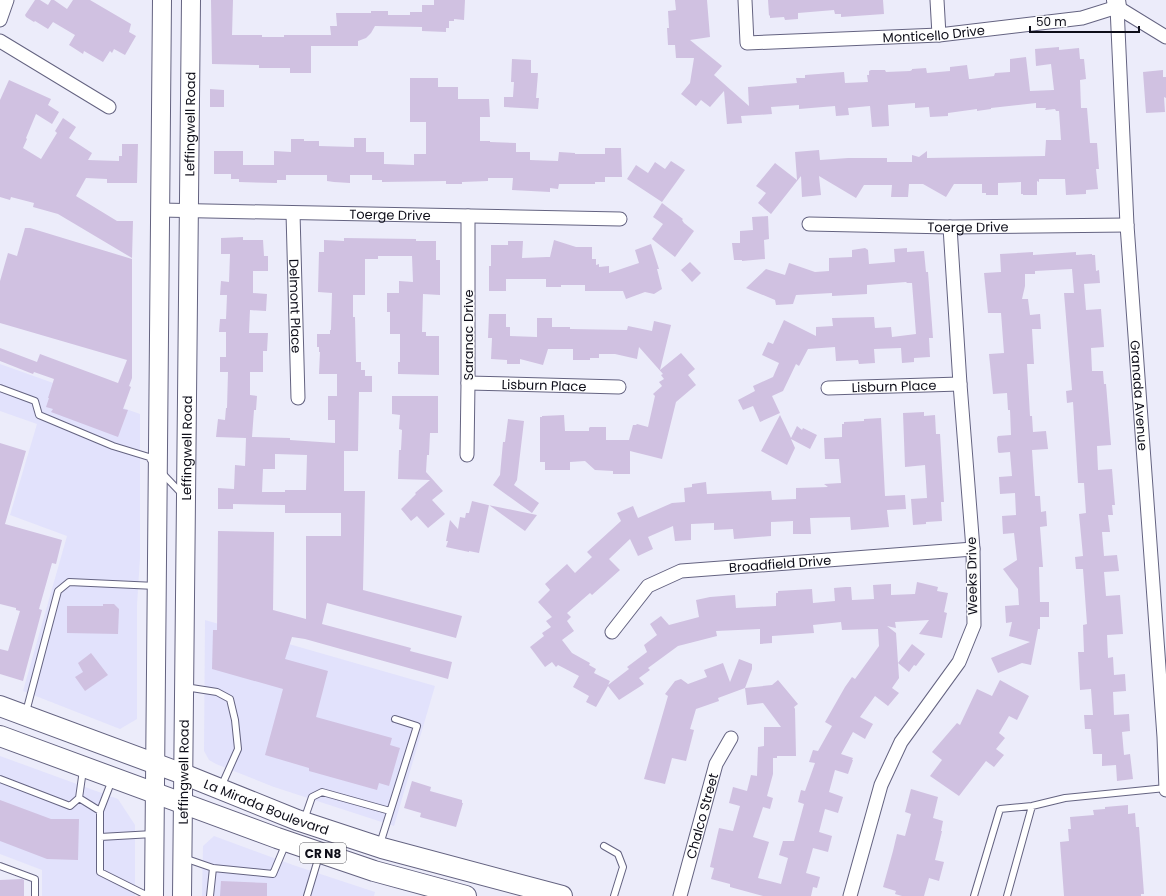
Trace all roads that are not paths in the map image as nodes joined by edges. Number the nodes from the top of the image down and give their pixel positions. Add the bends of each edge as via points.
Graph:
1 (7, 0) edge
2 (162, 0) edge
3 (191, 0) edge
4 (744, 0) edge
5 (937, 0) edge
6 (1117, 4) edge
7 (0, 20) edge
8 (939, 35) junction
9 (1166, 37) edge
10 (0, 41) edge
11 (108, 106) dead end
12 (160, 210) junction
13 (189, 211) junction
14 (293, 213) junction
15 (468, 216) junction
16 (620, 219) dead end
17 (809, 224) dead end
18 (1127, 225) junction
19 (950, 227) junction
20 (468, 383) junction
21 (960, 384) junction
22 (619, 387) dead end
23 (0, 388) edge
24 (828, 388) dead end
25 (298, 398) dead end
26 (467, 455) dead end
27 (158, 469) junction
28 (186, 498) junction
29 (973, 549) junction
30 (156, 586) junction
31 (612, 632) dead end
32 (184, 687) junction
33 (0, 706) edge
34 (25, 716) junction
35 (395, 719) dead end
36 (0, 736) edge
37 (1165, 737) edge
38 (731, 738) dead end
39 (155, 765) junction
40 (84, 766) junction
41 (183, 774) junction
42 (113, 777) junction
43 (0, 779) edge
44 (219, 789) junction
45 (1166, 789) edge
46 (154, 792) junction
47 (79, 798) junction
48 (182, 802) junction
49 (1032, 806) junction
50 (100, 811) junction
51 (390, 811) junction
52 (304, 822) junction
53 (154, 834) junction
54 (100, 837) junction
55 (287, 841) junction
56 (604, 846) dead end
57 (379, 847) junction
58 (320, 852) junction
59 (182, 858) junction
60 (0, 866) edge
61 (213, 868) junction
62 (35, 896) edge
63 (148, 896) edge
64 (154, 896) edge
65 (182, 896) edge
66 (210, 896) edge
67 (307, 896) edge
68 (466, 896) edge
69 (562, 896) edge
70 (614, 896) edge
71 (680, 896) edge
72 (850, 896) edge
73 (974, 896) edge
74 (1007, 896) edge

1 - 7 street
2 - 12 main road
3 - 13 main road, Leffingwell Road
4 - 8 street, Monticello Drive via 747,43
5 - 8 street
6 - 8 street, Monticello Drive via 1082,18
6 - 9 street
6 - 18 street, Granada Avenue
10 - 11 street
12 - 13 street, Toerge Drive
12 - 27 main road
13 - 14 street, Toerge Drive
13 - 28 main road, Leffingwell Road
14 - 15 street, Toerge Drive
14 - 25 street, Delmont Place
15 - 16 street, Toerge Drive
15 - 20 street, Saranac Drive
17 - 19 street, Toerge Drive
18 - 19 street, Toerge Drive
18 - 37 street, Granada Avenue
19 - 21 street, Weeks Drive
20 - 22 street, Lisburn Place
20 - 26 street, Saranac Drive
21 - 24 street, Lisburn Place
21 - 29 street, Weeks Drive
23 - 27 lane via 35,401 39,415 113,446 149,457
27 - 28 lane
27 - 30 main road
28 - 32 main road, Leffingwell Road
29 - 31 street, Broadfield Drive via 681,571 648,586
29 - 72 street, Weeks Drive via 974,626 958,662 901,742 884,778
30 - 34 lane via 69,582 58,591
30 - 39 main road
32 - 41 main road, Leffingwell Road
32 - 44 lane via 217,692 230,699 238,749
33 - 34 main road, La Mirada Boulevard / CR N8
34 - 39 main road, La Mirada Boulevard / CR N8
35 - 51 lane via 417,726
36 - 40 main road, La Mirada Boulevard / CR N8
37 - 45 street, Granada Avenue
38 - 71 street, Chalco Street via 716,764
39 - 41 main road, La Mirada Boulevard / CR N8
39 - 46 main road
40 - 42 main road, La Mirada Boulevard / CR N8
40 - 47 lane
41 - 44 main road, La Mirada Boulevard / CR N8
41 - 48 main road, Leffingwell Road
42 - 46 main road, La Mirada Boulevard / CR N8
42 - 50 lane
43 - 47 lane via 70,806
44 - 52 main road, La Mirada Boulevard / CR N8
45 - 49 lane via 1065,798
46 - 48 main road, La Mirada Boulevard / CR N8
46 - 53 main road
47 - 50 lane
48 - 55 main road, La Mirada Boulevard / CR N8
48 - 59 main road, Leffingwell Road
49 - 73 lane via 1000,809
49 - 74 lane
50 - 54 lane
51 - 52 lane via 322,792 312,797
51 - 57 lane
52 - 57 main road, La Mirada Boulevard / CR N8
53 - 54 lane
53 - 64 main road
54 - 63 lane via 100,872
55 - 58 main road, La Mirada Boulevard / CR N8
55 - 61 lane via 273,874
56 - 70 lane via 618,854 623,867
57 - 69 main road, La Mirada Boulevard / CR N8
58 - 67 lane
58 - 68 main road, La Mirada Boulevard / CR N8 via 374,871
59 - 61 lane
59 - 65 main road, Leffingwell Road
60 - 62 lane via 36,879
61 - 66 lane

